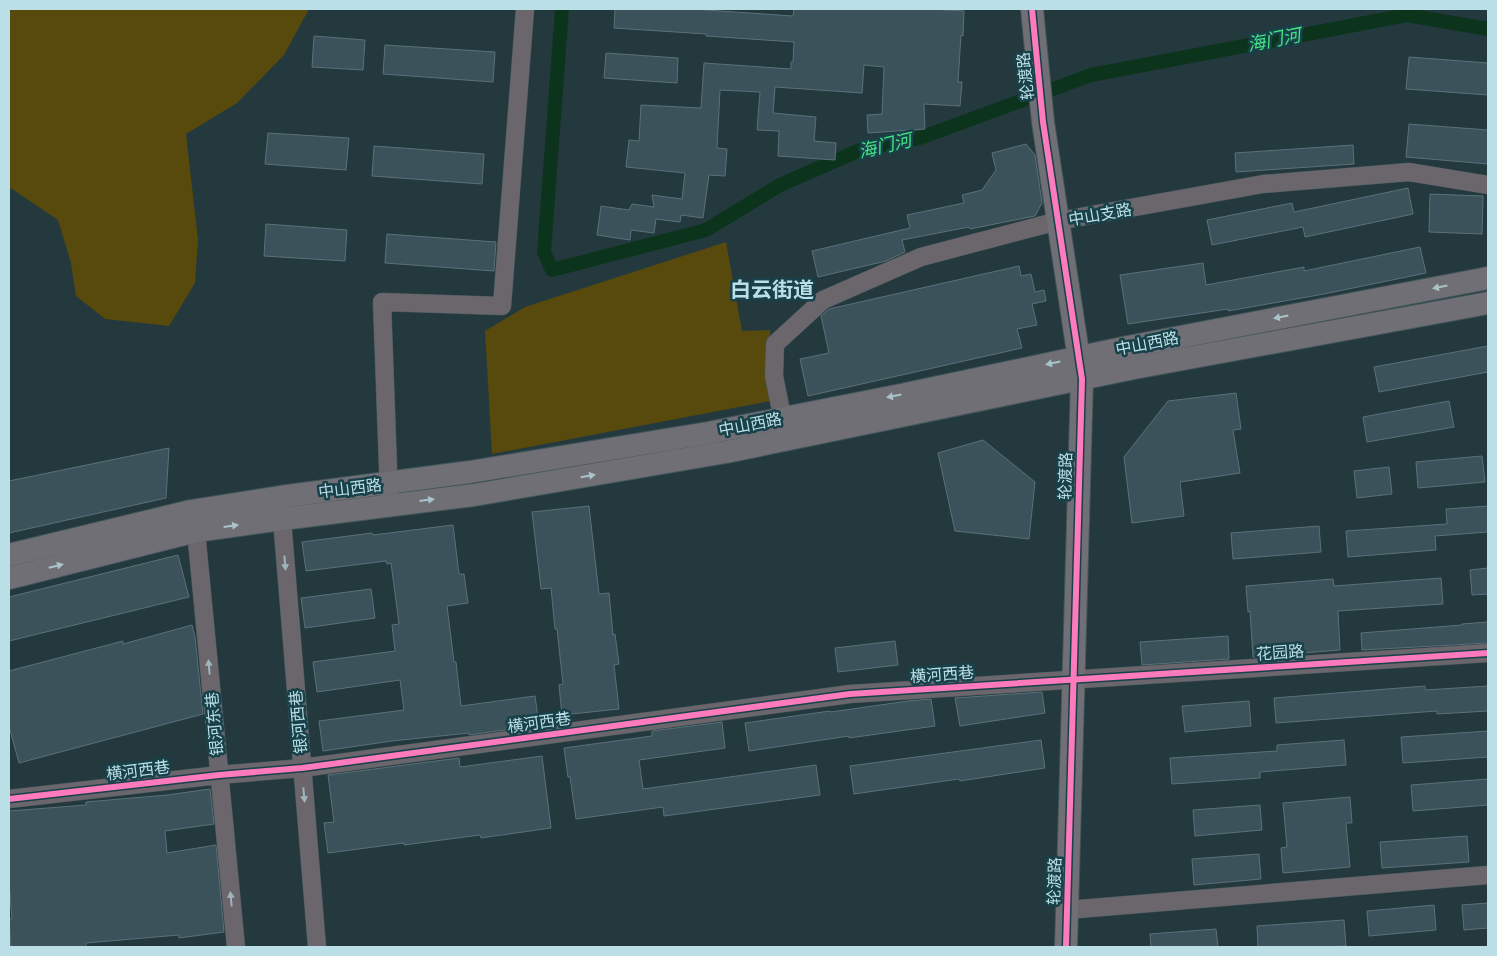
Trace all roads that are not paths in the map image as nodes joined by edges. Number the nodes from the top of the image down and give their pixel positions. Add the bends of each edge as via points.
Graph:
1 (525, 9) edge
2 (1032, 9) edge
3 (1488, 185) edge
4 (1058, 221) junction
5 (1488, 278) edge
6 (1488, 302) edge
7 (1079, 357) junction
8 (1082, 379) junction
9 (782, 418) junction
10 (786, 440) junction
11 (389, 483) junction
12 (389, 505) junction
13 (281, 508) junction
14 (196, 531) junction
15 (9, 555) edge
16 (9, 578) edge
17 (1488, 653) edge
18 (1074, 679) junction
19 (302, 768) junction
20 (219, 775) junction
21 (9, 799) edge
22 (1488, 875) edge
23 (1067, 910) junction
24 (236, 947) edge
25 (317, 947) edge
26 (1066, 947) edge

1 - 11 street via 502,306 382,302
2 - 4 main road, 轮渡路 via 1043,122
3 - 4 street, 中山支路 via 1409,172 1272,184
4 - 7 main road, 轮渡路
4 - 9 street, 中山支路 via 921,257 823,300 775,344 774,376
5 -> 7 main road, 中山西路
6 - 8 main road, 中山西路
7 - 8 main road, 轮渡路
7 -> 9 main road, 中山西路
8 - 10 main road, 中山西路
8 - 18 main road, 轮渡路
9 - 10 street, 中山支路
9 - 11 main road, 中山西路 via 479,471
12 -> 10 main road, 中山西路 via 474,495
11 - 12 street
11 - 13 main road, 中山西路
12 - 13 main road, 中山西路
14 -> 13 main road, 中山西路
13 - 15 main road, 中山西路 via 191,511
13 -> 19 street, 银河西巷
16 -> 14 main road, 中山西路
20 -> 14 street, 银河东巷
17 - 18 street, 花园路
18 - 19 street, 横河西巷 via 850,694
18 - 23 main road, 轮渡路
19 - 20 street, 横河西巷
19 -> 25 street, 银河西巷
20 - 21 street, 横河西巷
24 -> 20 street, 银河东巷
22 - 23 street
23 - 26 main road, 轮渡路

